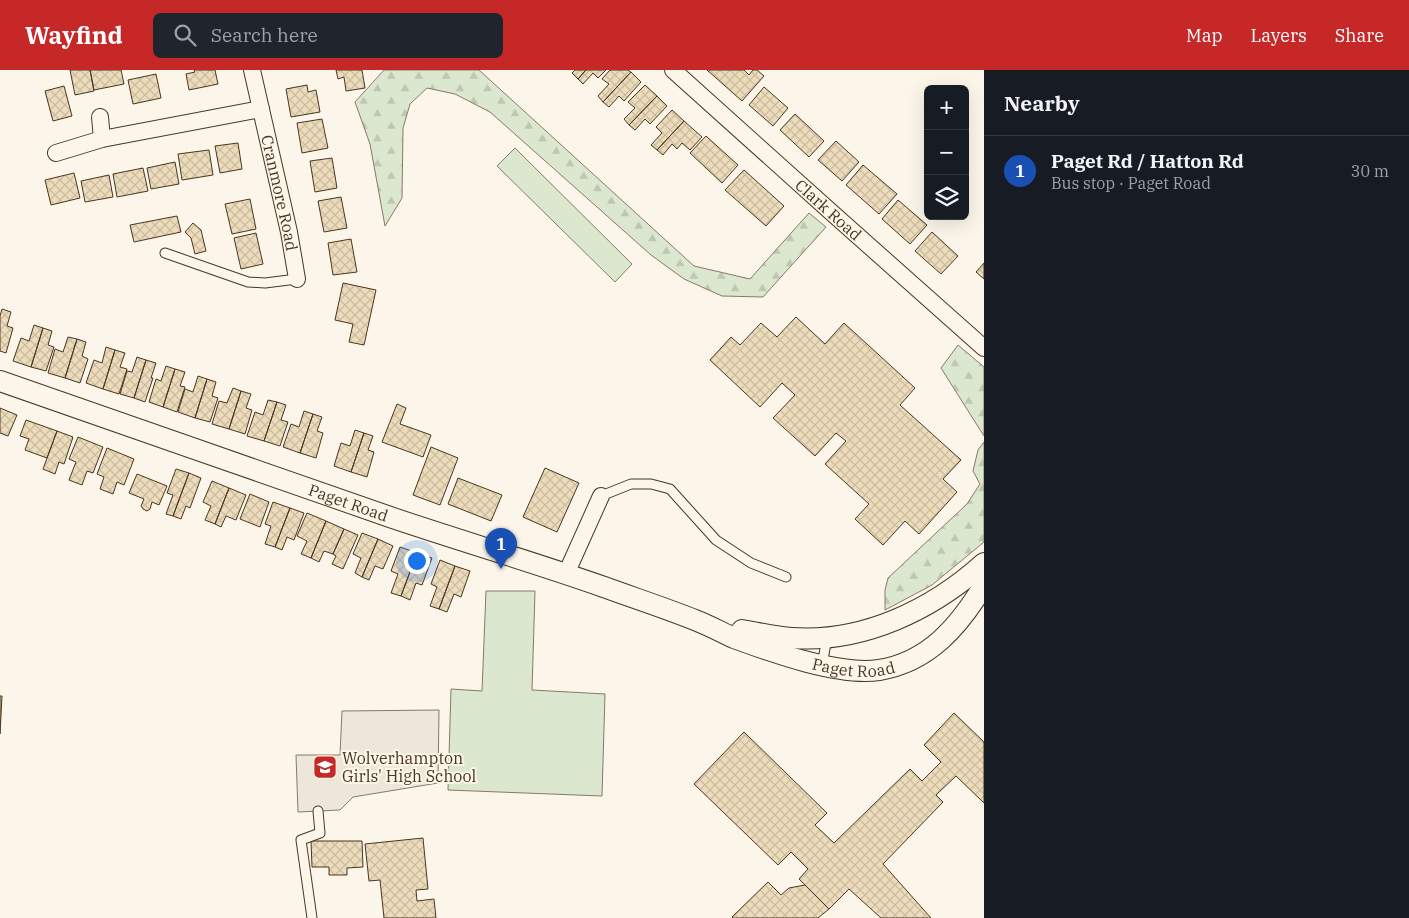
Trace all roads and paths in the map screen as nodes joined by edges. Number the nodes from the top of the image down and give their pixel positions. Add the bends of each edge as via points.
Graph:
1 (252, 70) edge
2 (673, 70) edge
3 (261, 109) junction
4 (100, 117) dead end
5 (102, 139) junction
6 (56, 153) dead end
7 (165, 253) dead end
8 (297, 279) joint
9 (984, 348) edge
10 (0, 381) edge
11 (601, 496) joint
12 (984, 564) edge
13 (566, 574) junction
14 (786, 577) dead end
15 (984, 585) edge
16 (696, 621) junction
17 (827, 638) junction
18 (822, 665) junction
19 (318, 811) dead end
20 (312, 918) edge

1 - 3 street, Cranmore Road
2 - 9 street, Clark Road
3 - 5 street
3 - 8 street, Cranmore Road
4 - 5 street
5 - 6 street
7 - 8 lane via 248,282
10 - 13 street, Paget Road via 391,517
11 - 13 street
11 - 14 lane via 631,484 651,484 670,489 716,540 751,563
12 - 17 street, Paget Road via 952,589 905,616 879,626
13 - 16 street, Paget Road
15 - 18 street, Paget Road via 946,637 920,656 879,670 853,671
16 - 17 street, Paget Road via 760,634
16 - 18 street, Paget Road via 780,654
17 - 18 lane
19 - 20 lane via 320,833 301,840

